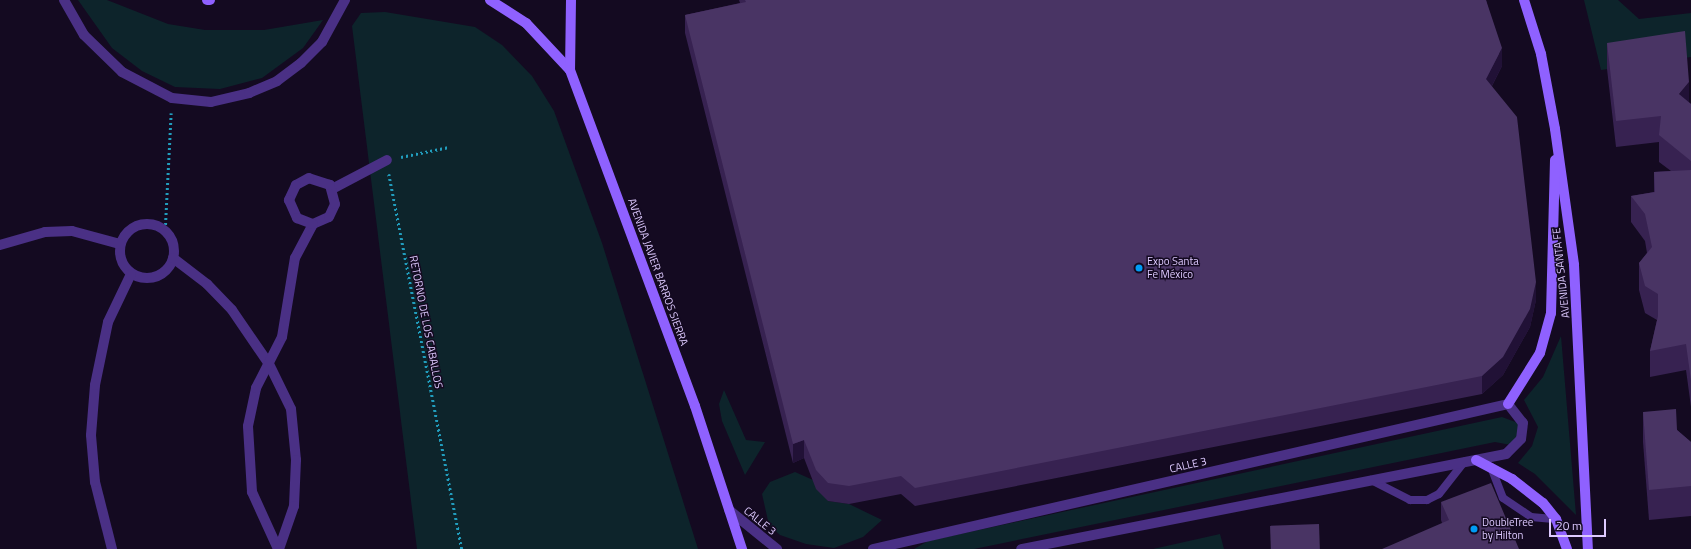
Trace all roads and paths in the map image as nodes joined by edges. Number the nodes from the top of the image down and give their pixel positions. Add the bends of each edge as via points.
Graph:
1 (64, 0) edge
2 (207, 0) edge
3 (210, 0) edge
4 (345, 0) edge
5 (490, 0) edge
6 (571, 0) edge
7 (1524, 0) edge
8 (570, 70) junction
9 (172, 98) junction
10 (1556, 129) junction
11 (449, 146) dead end
12 (387, 160) junction
13 (332, 189) junction
14 (313, 224) junction
15 (165, 230) junction
16 (120, 244) junction
17 (0, 245) edge
18 (173, 258) junction
19 (131, 274) junction
20 (268, 364) junction
21 (1508, 404) junction
22 (1476, 460) junction
23 (1464, 462) junction
24 (1491, 467) junction
25 (1371, 480) junction
26 (729, 510) junction
27 (1556, 519) junction
28 (112, 549) edge
29 (279, 549) edge
30 (462, 549) edge
31 (742, 549) edge
32 (777, 549) edge
33 (873, 549) edge
34 (1021, 549) edge
35 (1567, 549) edge
36 (1588, 549) edge

1 - 9 street via 84,35 105,57 122,72
2 - 3 street
4 - 9 street via 322,42 277,81 249,93 211,102
5 - 8 street via 526,23
6 - 8 street, AVENIDA JAVIER BARROS SIERRA
7 - 10 street, AVENIDA SANTA FE via 1541,54
8 - 26 street, AVENIDA JAVIER BARROS SIERRA via 695,406
9 - 15 path
10 - 21 street via 1551,314 1540,353
10 - 36 street, AVENIDA SANTA FE via 1574,265
11 - 12 path
12 - 13 street
12 - 30 path, RETORNO DE LOS CABALLOS
13 - 14 street via 334,211 322,222
13 - 14 street via 323,180 309,178 296,185 291,192 292,212 304,222
14 - 20 street via 296,258 282,337
15 - 16 street via 144,223 125,234
15 - 18 street via 174,248
16 - 17 street via 72,231 45,232
16 - 19 street via 119,255
18 - 19 street via 161,275 140,278
18 - 20 street via 207,284 232,310
19 - 28 street via 108,322 94,392 92,435 95,482
20 - 29 street via 291,409 296,460 294,506
20 - 29 street via 256,388 248,426 252,492
21 - 22 street via 1523,423 1521,439 1506,454
21 - 33 street, CALLE 3
22 - 23 street
22 - 24 street
23 - 25 street
23 - 25 lane via 1439,494 1427,500 1410,500
24 - 27 street via 1529,491
24 - 27 lane via 1503,498 1531,517
25 - 34 street
26 - 31 street, AVENIDA JAVIER BARROS SIERRA
26 - 32 street, CALLE 3
27 - 35 street

